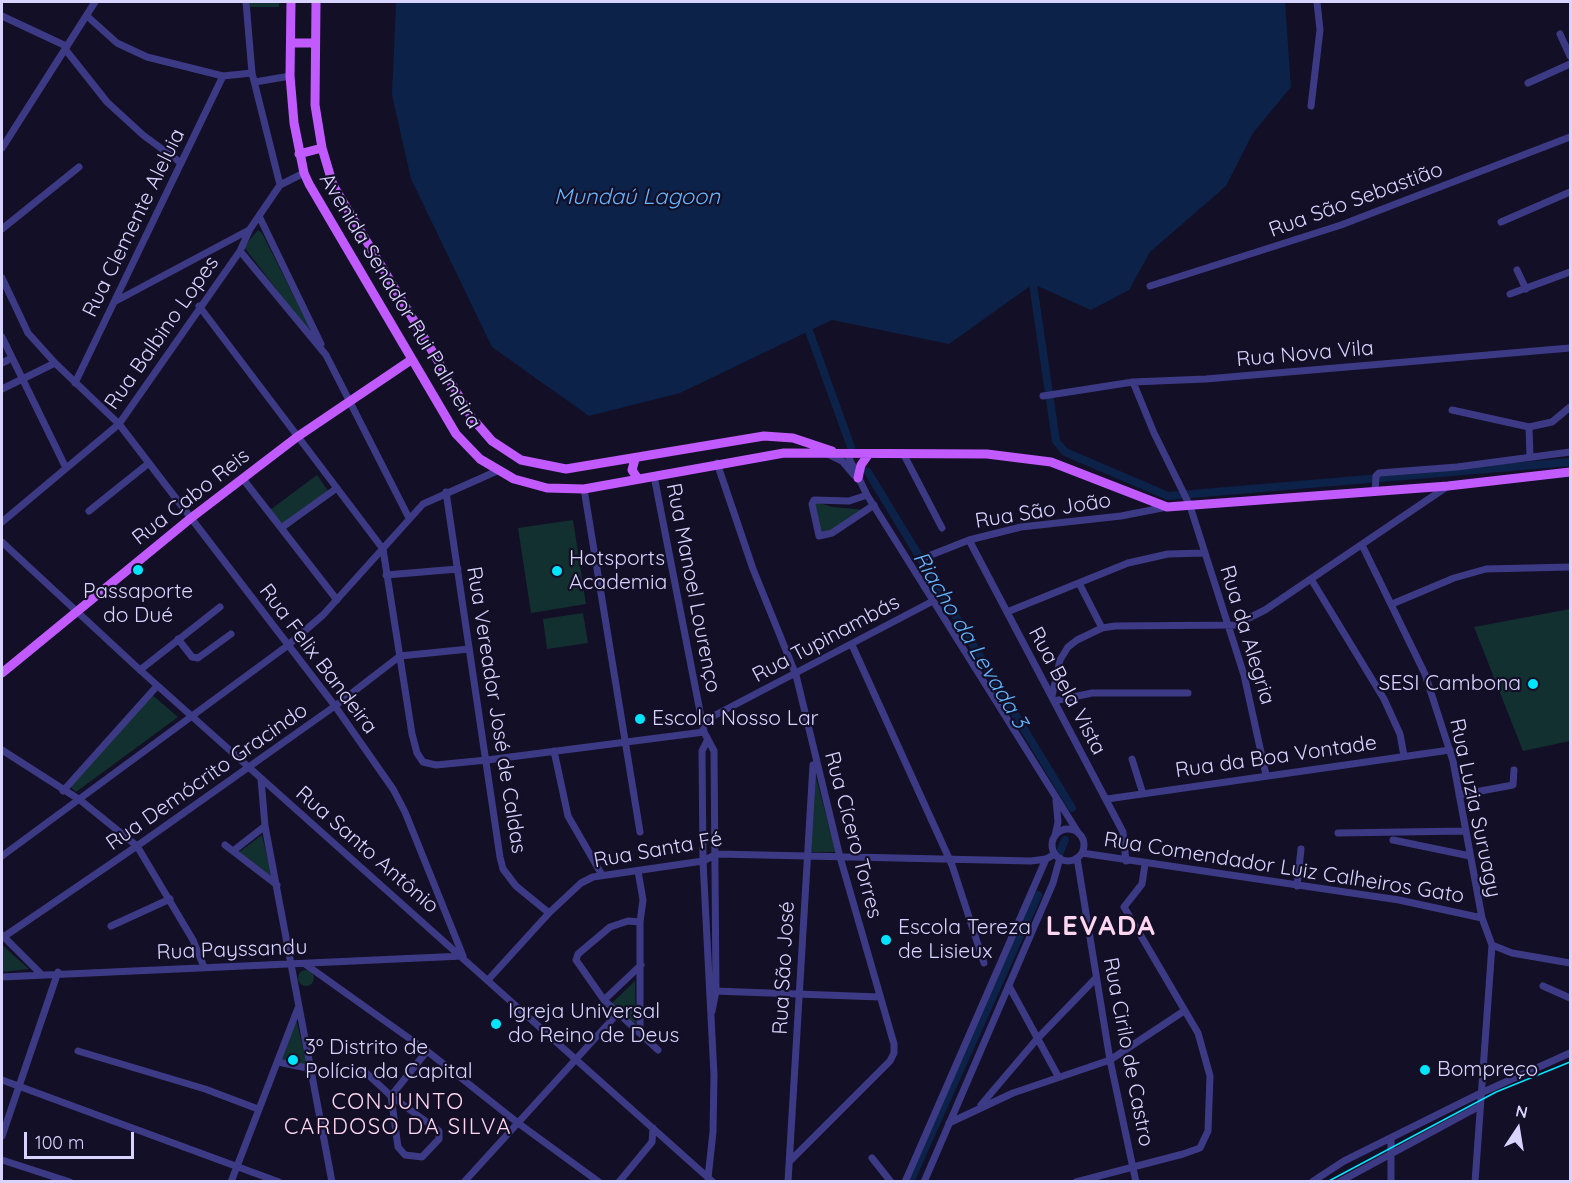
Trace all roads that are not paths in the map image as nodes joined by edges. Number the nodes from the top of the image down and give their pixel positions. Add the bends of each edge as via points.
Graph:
1 (95, 2) edge
2 (246, 2) edge
3 (291, 2) edge
4 (316, 2) edge
5 (1317, 2) edge
6 (2, 16) edge
7 (87, 16) junction
8 (1560, 34) dead end
9 (291, 43) junction
10 (315, 43) junction
11 (66, 48) junction
12 (1570, 56) edge
13 (1570, 64) edge
14 (252, 73) junction
15 (223, 76) junction
16 (290, 76) junction
17 (255, 82) junction
18 (1528, 83) dead end
19 (1311, 106) dead end
20 (1570, 137) edge
21 (2, 148) edge
22 (322, 148) junction
23 (299, 154) junction
24 (182, 163) junction
25 (79, 167) dead end
26 (304, 173) junction
27 (280, 185) junction
28 (1570, 192) edge
29 (259, 216) junction
30 (1501, 222) dead end
31 (250, 229) junction
32 (2, 230) edge
33 (240, 251) junction
34 (1516, 270) dead end
35 (1570, 272) edge
36 (2, 279) edge
37 (1150, 286) dead end
38 (1526, 289) junction
39 (1510, 294) dead end
40 (114, 302) junction
41 (199, 306) junction
42 (2, 337) edge
43 (1570, 348) edge
44 (326, 356) junction
45 (12, 358) junction
46 (411, 360) junction
47 (2, 363) edge
48 (54, 363) junction
49 (23, 378) junction
50 (1133, 382) junction
51 (75, 383) junction
52 (2, 390) edge
53 (1047, 395) dead end
54 (350, 400) junction
55 (1570, 407) edge
56 (1452, 410) dead end
57 (119, 424) junction
58 (1529, 427) junction
59 (297, 437) junction
60 (1570, 452) edge
61 (826, 454) junction
62 (844, 454) junction
63 (868, 455) junction
64 (904, 455) junction
65 (1530, 457) junction
66 (635, 459) junction
67 (149, 463) junction
68 (616, 463) junction
69 (717, 463) junction
70 (66, 468) junction
71 (497, 471) junction
72 (1570, 472) edge
73 (654, 476) junction
74 (243, 479) junction
75 (638, 479) junction
76 (859, 481) junction
77 (1376, 481) junction
78 (619, 483) junction
79 (1449, 486) junction
80 (337, 488) junction
81 (584, 489) junction
82 (446, 492) junction
83 (867, 495) junction
84 (1190, 504) junction
85 (874, 505) junction
86 (1167, 507) junction
87 (89, 511) dead end
88 (190, 518) junction
89 (409, 518) junction
90 (2, 522) edge
91 (281, 528) junction
92 (942, 528) dead end
93 (969, 540) junction
94 (2, 542) edge
95 (1362, 544) junction
96 (383, 549) junction
97 (1204, 553) junction
98 (927, 557) dead end
99 (1570, 567) edge
100 (458, 569) junction
101 (386, 575) junction
102 (1311, 579) junction
103 (1079, 583) junction
104 (337, 600) junction
105 (933, 601) junction
106 (1392, 604) junction
107 (220, 607) dead end
108 (75, 611) junction
109 (1007, 612) junction
110 (1230, 626) junction
111 (1102, 628) junction
112 (231, 634) dead end
113 (178, 639) junction
114 (852, 645) junction
115 (287, 646) junction
116 (469, 649) junction
117 (400, 656) junction
118 (140, 670) junction
119 (2, 673) edge
120 (796, 675) junction
121 (157, 686) junction
122 (1188, 693) dead end
123 (1053, 698) junction
124 (335, 706) junction
125 (190, 715) junction
126 (702, 722) junction
127 (705, 732) junction
128 (707, 741) junction
129 (625, 742) junction
130 (2, 750) edge
131 (1450, 750) junction
132 (554, 751) junction
133 (1404, 756) junction
134 (814, 757) junction
135 (1132, 759) dead end
136 (487, 760) junction
137 (249, 767) junction
138 (1515, 770) dead end
139 (1266, 775) junction
140 (261, 779) junction
141 (63, 790) junction
142 (1143, 794) junction
143 (1459, 795) junction
144 (1056, 797) junction
145 (1107, 799) junction
146 (80, 800) junction
147 (265, 825) junction
148 (1465, 831) junction
149 (640, 832) dead end
150 (1338, 833) dead end
151 (1079, 834) junction
152 (1055, 836) junction
153 (1393, 840) dead end
154 (225, 845) dead end
155 (137, 846) junction
156 (1301, 849) dead end
157 (233, 851) junction
158 (717, 854) junction
159 (807, 855) junction
160 (1079, 855) junction
161 (2, 856) edge
162 (1058, 856) junction
163 (1470, 856) junction
164 (840, 857) junction
165 (949, 857) junction
166 (1046, 860) junction
167 (703, 861) junction
168 (1126, 861) junction
169 (1145, 864) junction
170 (638, 871) junction
171 (602, 875) junction
172 (277, 885) junction
173 (1297, 886) junction
174 (170, 899) junction
175 (549, 913) junction
176 (1482, 918) junction
177 (640, 921) junction
178 (111, 926) dead end
179 (454, 935) junction
180 (2, 937) edge
181 (445, 941) junction
182 (1492, 945) junction
183 (463, 956) junction
184 (984, 963) dead end
185 (1570, 963) edge
186 (305, 964) junction
187 (293, 965) junction
188 (641, 965) junction
189 (204, 967) junction
190 (58, 972) junction
191 (40, 973) junction
192 (2, 976) edge
193 (1096, 978) junction
194 (488, 980) junction
195 (1008, 986) junction
196 (1543, 986) dead end
197 (712, 991) junction
198 (800, 996) junction
199 (880, 997) junction
200 (1570, 998) edge
201 (604, 1000) junction
202 (298, 1007) junction
203 (1184, 1011) junction
204 (618, 1012) junction
205 (640, 1033) junction
206 (1037, 1039) junction
207 (658, 1050) dead end
208 (427, 1051) junction
209 (78, 1052) dead end
210 (1570, 1053) edge
211 (1110, 1060) junction
212 (575, 1061) junction
213 (278, 1062) junction
214 (312, 1069) junction
215 (362, 1069) dead end
216 (1058, 1076) junction
217 (2, 1080) edge
218 (18, 1086) junction
219 (1481, 1093) junction
220 (391, 1096) junction
221 (1480, 1106) junction
222 (978, 1108) junction
223 (258, 1109) junction
224 (518, 1123) junction
225 (950, 1123) junction
226 (653, 1128) junction
227 (2, 1136) edge
228 (665, 1139) junction
229 (1391, 1139) junction
230 (652, 1142) junction
231 (1393, 1152) junction
232 (872, 1158) dead end
233 (2, 1160) edge
234 (791, 1160) junction
235 (237, 1166) junction
236 (1133, 1168) junction
237 (710, 1180) edge
238 (70, 1182) edge
239 (231, 1182) edge
240 (279, 1182) edge
241 (332, 1182) edge
242 (464, 1182) edge
243 (599, 1182) edge
244 (619, 1182) edge
245 (789, 1182) edge
246 (891, 1182) edge
247 (905, 1182) edge
248 (924, 1182) edge
249 (1076, 1182) edge
250 (1136, 1182) edge
251 (1312, 1182) edge
252 (1339, 1182) edge
253 (1391, 1182) edge
254 (1475, 1182) edge

1 - 7 street
2 - 14 street
3 - 9 main road, Avenida Senador Rui Palmeira
4 - 10 main road, Avenida Senador Rui Palmeira
5 - 19 street via 1320,30
6 - 11 street
7 - 11 street
7 - 15 street via 105,34 133,51
8 - 12 street
9 - 10 main road
9 - 16 main road, Avenida Senador Rui Palmeira
10 - 22 main road, Avenida Senador Rui Palmeira via 315,105
11 - 21 street
11 - 24 street via 107,102 142,135
13 - 18 street
14 - 15 street
14 - 17 street
15 - 24 street, Rua Clemente Aleluia
16 - 17 street
16 - 23 main road, Avenida Senador Rui Palmeira
17 - 27 street
20 - 37 street, Rua São Sebastião via 1341,225
22 - 23 main road
22 - 68 main road, Avenida Senador Rui Palmeira via 339,198 482,431 505,452 537,465 566,469
23 - 26 main road, Avenida Senador Rui Palmeira
24 - 40 street, Rua Clemente Aleluia
25 - 32 street
26 - 27 street, Rua Balbino Lopes
26 - 46 main road, Avenida Senador Rui Palmeira
27 - 29 street, Rua Balbino Lopes
28 - 30 street
29 - 31 street, Rua Balbino Lopes
29 - 44 street
31 - 33 street, Rua Balbino Lopes
31 - 40 street
33 - 41 street, Rua Balbino Lopes
33 - 44 street
34 - 38 street
35 - 38 street
36 - 48 street, Rua Felix Bandeira via 28,333
38 - 39 street
40 - 51 street, Rua Clemente Aleluia
41 - 57 street, Rua Balbino Lopes
41 - 59 street
42 - 45 street
43 - 50 street, Rua Nova Vila
44 - 54 street
45 - 47 street
45 - 49 street
46 - 54 main road, Rua Cabo Reis
46 - 71 main road, Avenida Senador Rui Palmeira via 456,434 468,449
48 - 49 street
48 - 51 street, Rua Felix Bandeira
49 - 52 street
49 - 70 street
50 - 53 street, Rua Nova Vila
50 - 84 street, Rua da Alegria
51 - 57 street, Rua Felix Bandeira
54 - 59 main road, Rua Cabo Reis
54 - 89 street
55 - 58 street via 1551,422
56 - 58 street
57 - 67 street, Rua Felix Bandeira
57 - 70 street, Rua Balbino Lopes
58 - 65 street
59 - 74 main road, Rua Cabo Reis
59 - 80 street
60 - 65 street
61 - 62 main road, Avenida Senador Rui Palmeira
61 - 69 main road, Avenida Senador Rui Palmeira via 784,453
61 - 76 street via 842,461
62 - 63 main road, Avenida Senador Rui Palmeira
62 - 66 main road, Avenida Senador Rui Palmeira via 774,435
62 - 76 street
63 - 64 main road, Avenida Senador Rui Palmeira
63 - 76 main road via 861,465
64 - 86 main road, Avenida Senador Rui Palmeira via 987,454 1051,462
64 - 92 street
65 - 77 street
66 - 68 main road, Avenida Senador Rui Palmeira
66 - 75 main road via 632,470
67 - 87 street
67 - 88 street, Rua Felix Bandeira
68 - 78 main road via 621,472
69 - 73 main road, Avenida Senador Rui Palmeira
69 - 120 street, Rua Cícero Torres via 753,569
70 - 90 street, Rua Balbino Lopes
71 - 81 main road, Avenida Senador Rui Palmeira via 547,488
71 - 82 street
72 - 79 main road, Avenida Senador Rui Palmeira
73 - 75 main road, Avenida Senador Rui Palmeira
73 - 126 street, Rua Manoel Lourenço
74 - 88 main road, Rua Cabo Reis
74 - 91 street
75 - 78 main road, Avenida Senador Rui Palmeira
76 - 83 street
77 - 79 main road, Avenida Senador Rui Palmeira
77 - 84 main road, Avenida Senador Rui Palmeira via 1318,496
78 - 81 main road, Avenida Senador Rui Palmeira
79 - 95 street
80 - 91 street
80 - 96 street
81 - 129 street
82 - 89 street via 428,500
82 - 100 street, Rua Vereador José de Caldas
83 - 85 street
83 - 85 street via 849,501 814,500 819,536 832,533
84 - 86 main road, Avenida Senador Rui Palmeira
84 - 97 street, Rua da Alegria
85 - 105 street
86 - 93 street, Rua São João via 1021,527
88 - 108 main road, Rua Cabo Reis
88 - 115 street, Rua Felix Bandeira
89 - 96 street
91 - 104 street
93 - 98 street, Rua São João
93 - 109 street, Rua Bela Vista
94 - 108 street, Rua Santo Antônio
95 - 102 street
95 - 106 street, Rua Luzia Suruagy
96 - 101 street
96 - 104 street
97 - 103 street via 1150,557
97 - 110 street, Rua da Alegria
99 - 106 street via 1486,570 1454,578
100 - 101 street
100 - 116 street, Rua Vereador José de Caldas
101 - 117 street
102 - 110 street via 1264,610
102 - 133 street via 1384,699 1400,734
103 - 109 street
103 - 111 street
104 - 115 street
105 - 114 street, Rua Tupinambás
105 - 144 street
106 - 131 street, Rua Luzia Suruagy via 1425,674
107 - 113 street
108 - 118 street, Rua Santo Antônio
108 - 119 main road, Rua Cabo Reis
109 - 123 street, Rua Bela Vista
110 - 111 street
110 - 139 street, Rua da Alegria via 1250,695
111 - 123 street via 1077,640 1063,653
112 - 113 street via 198,658 192,657
113 - 118 street
114 - 120 street, Rua Tupinambás
114 - 165 street
115 - 124 street, Rua Felix Bandeira
115 - 125 street
116 - 117 street
116 - 136 street, Rua Vereador José de Caldas
117 - 124 street, Rua Demócrito Gracindo
117 - 136 street via 412,734 417,753 426,764
118 - 121 street, Rua Santo Antônio
120 - 126 street, Rua Tupinambás
120 - 134 street, Rua Cícero Torres
121 - 125 street, Rua Santo Antônio
121 - 141 street
122 - 123 street via 1092,693
123 - 145 street, Rua Bela Vista
124 - 137 street, Rua Demócrito Gracindo
124 - 179 street, Rua Felix Bandeira via 405,812
125 - 137 street, Rua Santo Antônio
125 - 146 street
126 - 127 street, Rua Manoel Lourenço
127 - 128 street, Rua Manoel Lourenço
127 - 129 street
128 - 158 street, Rua Manoel Lourenço via 714,751
128 - 167 street, Rua Manoel Lourenço via 702,751
129 - 132 street
129 - 149 street
130 - 141 street
131 - 133 street, Rua da Boa Vontade
131 - 143 street, Rua Luzia Suruagy
132 - 136 street
132 - 171 street via 568,816
133 - 139 street, Rua da Boa Vontade
134 - 159 street, Rua São José
134 - 164 street, Rua Cícero Torres
135 - 142 street
136 - 175 street, Rua Vereador José de Caldas via 503,868 516,886
137 - 140 street, Rua Santo Antônio
137 - 155 street, Rua Demócrito Gracindo
138 - 143 street via 1513,785
139 - 142 street, Rua da Boa Vontade
140 - 147 street
140 - 181 street, Rua Santo Antônio
141 - 146 street
142 - 145 street, Rua da Boa Vontade
143 - 148 street, Rua Luzia Suruagy
144 - 151 street
144 - 152 street via 1059,822
145 - 168 street, Rua Bela Vista via 1123,832
146 - 155 street
146 - 161 street
147 - 157 street
147 - 172 street
148 - 150 street
148 - 163 street, Rua Luzia Suruagy
151 - 152 street via 1069,829
151 - 160 street via 1083,843
152 - 162 street via 1052,845
153 - 163 street
154 - 157 street
155 - 174 street
155 - 180 street, Rua Demócrito Gracindo
156 - 173 street
157 - 172 street
158 - 159 street, Rua Santa Fé
158 - 167 street, Rua Santa Fé
158 - 197 street, Rua Manoel Lourenço
159 - 164 street, Rua Santa Fé
159 - 198 street, Rua São José
160 - 162 street via 1068,861
160 - 168 street, Rua Comendador Luiz Calheiros Gato
160 - 193 street, Rua Cirilo de Castro
162 - 166 street
162 - 195 street via 1053,883
163 - 176 street, Rua Luzia Suruagy
164 - 165 street, Rua Santa Fé
164 - 199 street, Rua Cícero Torres
165 - 166 street, Rua Santa Fé
165 - 184 street
166 - 247 street
167 - 170 street, Rua Santa Fé
167 - 197 street, Rua Manoel Lourenço
168 - 169 street, Rua Comendador Luiz Calheiros Gato
169 - 173 street, Rua Comendador Luiz Calheiros Gato
169 - 203 street via 1142,884 1124,907
170 - 171 street, Rua Santa Fé
170 - 177 street via 644,900
171 - 175 street, Rua Santa Fé via 580,883
172 - 187 street
173 - 176 street, Rua Comendador Luiz Calheiros Gato via 1399,900
174 - 178 street
174 - 189 street
175 - 194 street, Rua Santa Fé
176 - 182 street, Rua Luzia Suruagy
177 - 188 street
177 - 201 street via 610,927 576,957
179 - 181 street via 452,941
179 - 183 street, Rua Felix Bandeira
180 - 191 street
181 - 183 street, Rua Santo Antônio
182 - 185 street via 1512,953
182 - 219 street, Rua Luzia Suruagy
183 - 186 street, Rua Payssandu
183 - 194 street, Rua Santo Antônio
186 - 187 street, Rua Payssandu
186 - 208 street
187 - 189 street, Rua Payssandu
187 - 202 street
188 - 201 street
188 - 205 street
189 - 190 street, Rua Payssandu
190 - 191 street, Rua Payssandu
190 - 218 street
191 - 192 street, Rua Payssandu
193 - 206 street
193 - 211 street, Rua Cirilo de Castro
194 - 212 street, Rua Santo Antônio
195 - 206 street
195 - 225 street
196 - 200 street
197 - 198 street
197 - 237 street, Rua Manoel Lourenço
198 - 199 street
198 - 234 street, Rua São José
199 - 234 street, Rua Cícero Torres via 894,1053
201 - 204 street
202 - 213 street
202 - 214 street
203 - 211 street
203 - 236 street via 1198,1033 1208,1067 1208,1131 1200,1148
204 - 205 street
204 - 212 street
205 - 207 street
206 - 216 street
206 - 222 street
208 - 220 street
208 - 224 street
209 - 223 street via 205,1089
210 - 219 street
211 - 216 street
211 - 236 street, Rua Cirilo de Castro
212 - 224 street
212 - 226 street, Rua Santo Antônio
213 - 214 street
213 - 223 street
214 - 241 street
215 - 220 street
216 - 222 street
217 - 218 street
218 - 227 street
218 - 235 street
219 - 221 street, Rua Luzia Suruagy
219 - 229 street
220 - 220 street via 439,1131 439,1139 422,1157 412,1158 398,1148
221 - 231 street
221 - 254 street, Rua Luzia Suruagy
222 - 225 street
223 - 235 street
224 - 242 street
224 - 243 street
225 - 248 street
226 - 228 street, Rua Santo Antônio
226 - 230 street
228 - 230 street
228 - 237 street, Rua Santo Antônio
229 - 231 street
229 - 251 street via 1338,1164
230 - 244 street
231 - 252 street
231 - 253 street
232 - 246 street
233 - 238 street
234 - 245 street, Rua São José
235 - 239 street
235 - 240 street
236 - 249 street
236 - 250 street, Rua Cirilo de Castro

